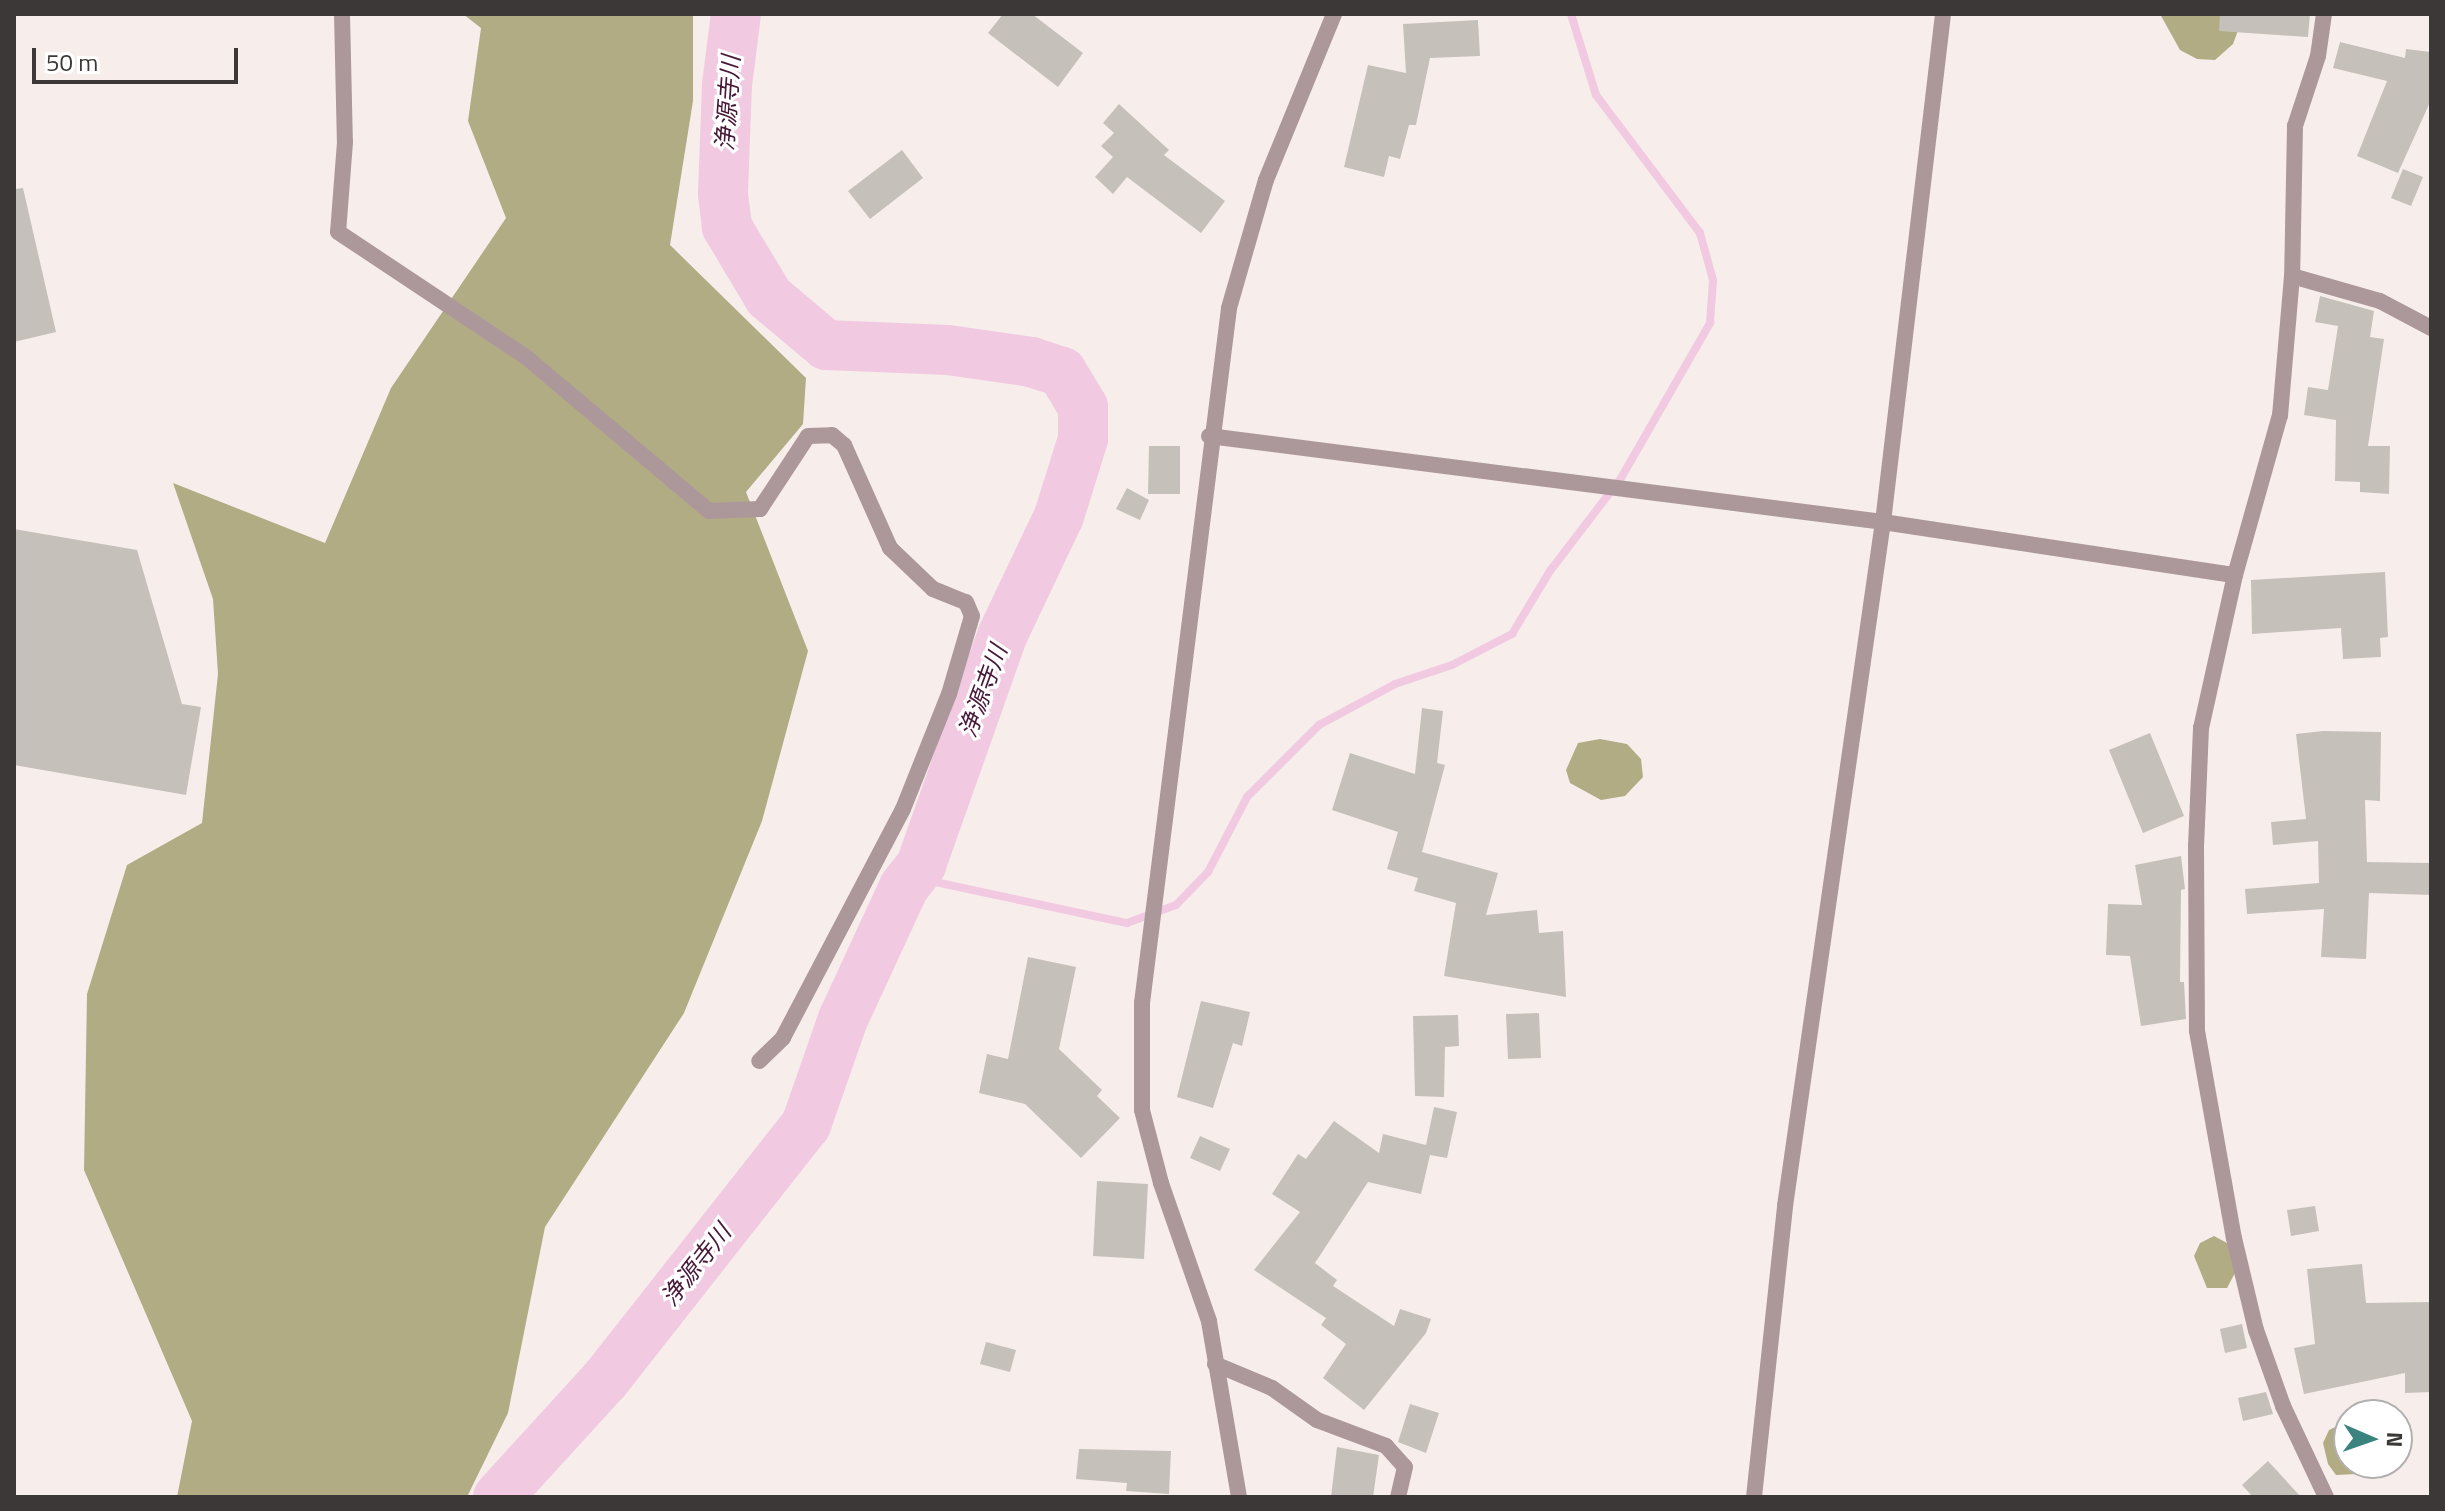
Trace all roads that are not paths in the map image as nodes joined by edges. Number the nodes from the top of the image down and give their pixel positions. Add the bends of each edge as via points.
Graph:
1 (342, 14) edge
2 (1334, 14) edge
3 (1943, 14) edge
4 (2324, 14) edge
5 (2292, 276) junction
6 (2431, 328) edge
7 (1209, 436) junction
8 (1883, 522) junction
9 (2235, 575) junction
10 (759, 1061) dead end
11 (1215, 1364) junction
12 (1239, 1497) edge
13 (1398, 1497) edge
14 (1754, 1497) edge
15 (2326, 1497) edge

1 - 10 street via 345,142 338,232 526,357 709,511 760,509 808,436 832,435 844,445 890,548 933,589 966,602 972,616 949,694 903,809 783,1038
2 - 7 street via 1262,194 1229,308
3 - 8 street
4 - 5 street via 2318,56 2295,126
5 - 6 street via 2380,301
5 - 9 street via 2280,415
7 - 8 street
7 - 11 street via 1142,1003 1142,1110 1209,1321
8 - 9 street
8 - 14 street via 1785,1206
9 - 15 street via 2201,728 2197,1031 2256,1330 2283,1406
11 - 12 street
11 - 13 street via 1272,1388 1317,1420 1386,1446 1405,1467

